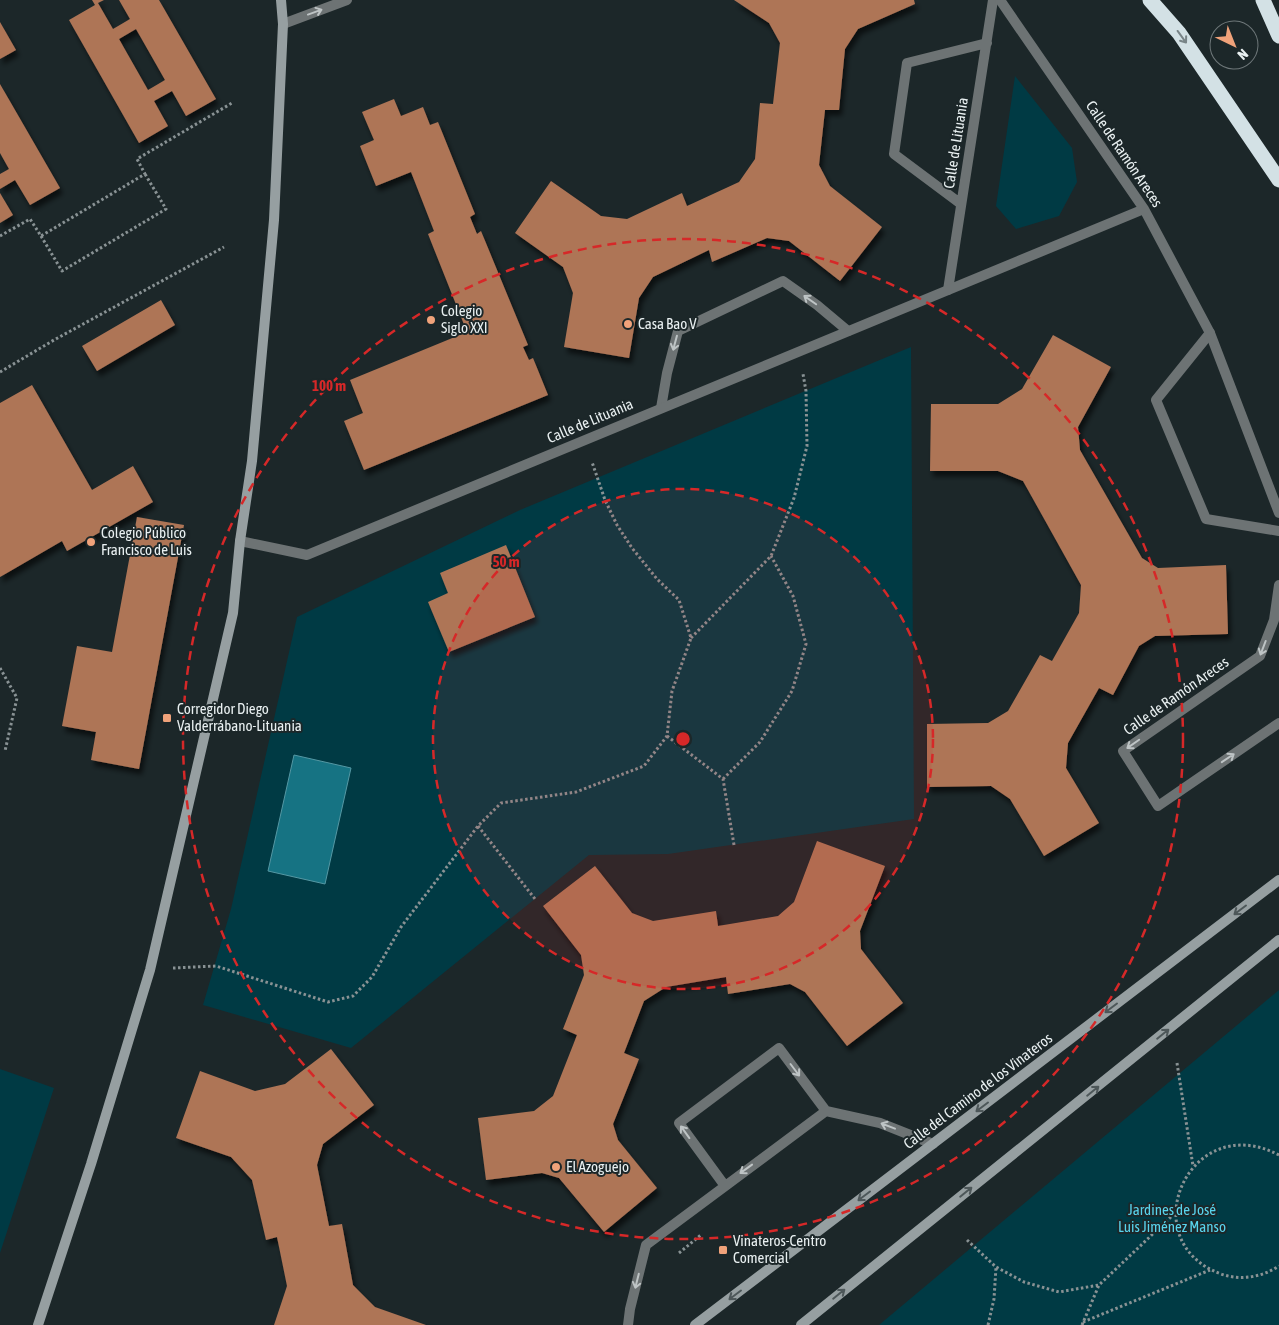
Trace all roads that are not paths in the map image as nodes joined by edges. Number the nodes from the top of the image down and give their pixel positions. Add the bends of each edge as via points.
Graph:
1 (281, 0) edge
2 (347, 0) edge
3 (993, 0) edge
4 (1000, 0) edge
5 (1150, 0) edge
6 (1263, 0) edge
7 (283, 24) junction
8 (1279, 36) edge
9 (987, 43) junction
10 (1279, 180) edge
11 (961, 204) junction
12 (1144, 209) junction
13 (948, 290) junction
14 (848, 331) junction
15 (1210, 333) junction
16 (661, 408) junction
17 (1279, 513) edge
18 (1279, 531) edge
19 (240, 541) junction
20 (1279, 585) edge
21 (1279, 723) edge
22 (1279, 880) edge
23 (1279, 940) edge
24 (826, 1111) junction
25 (933, 1144) junction
26 (724, 1186) junction
27 (38, 1325) edge
28 (628, 1325) edge
29 (695, 1325) edge
30 (801, 1325) edge

1 - 7 street
7 -> 2 street
3 - 9 street, Calle de Lituania
4 - 12 street, Calle de Ramón Areces
5 -> 10 highway via 1179,33
6 - 8 highway
7 - 19 street via 274,220 252,462
9 - 11 street, Calle de Lituania
9 - 11 street via 907,63 894,154
11 - 13 street, Calle de Lituania
12 - 13 street, Calle de Lituania
12 - 15 street, Calle de Ramón Areces
13 - 14 street, Calle de Lituania
14 - 16 street, Calle de Lituania
14 -> 16 street via 783,281 678,332
15 - 17 street, Calle de Ramón Areces
15 - 18 street via 1156,400 1206,519
16 - 19 street, Calle de Lituania via 307,555
19 - 27 street via 233,614 150,970
20 -> 21 street, Calle de Ramón Areces via 1274,620 1260,656 1123,751 1158,806
22 -> 25 street, Calle del Camino de los Vinateros
30 -> 23 street
25 -> 24 street via 880,1123
24 -> 26 street
26 -> 24 street via 679,1124 779,1048
25 -> 29 street, Calle del Camino de los Vinateros
26 -> 28 street via 646,1245

